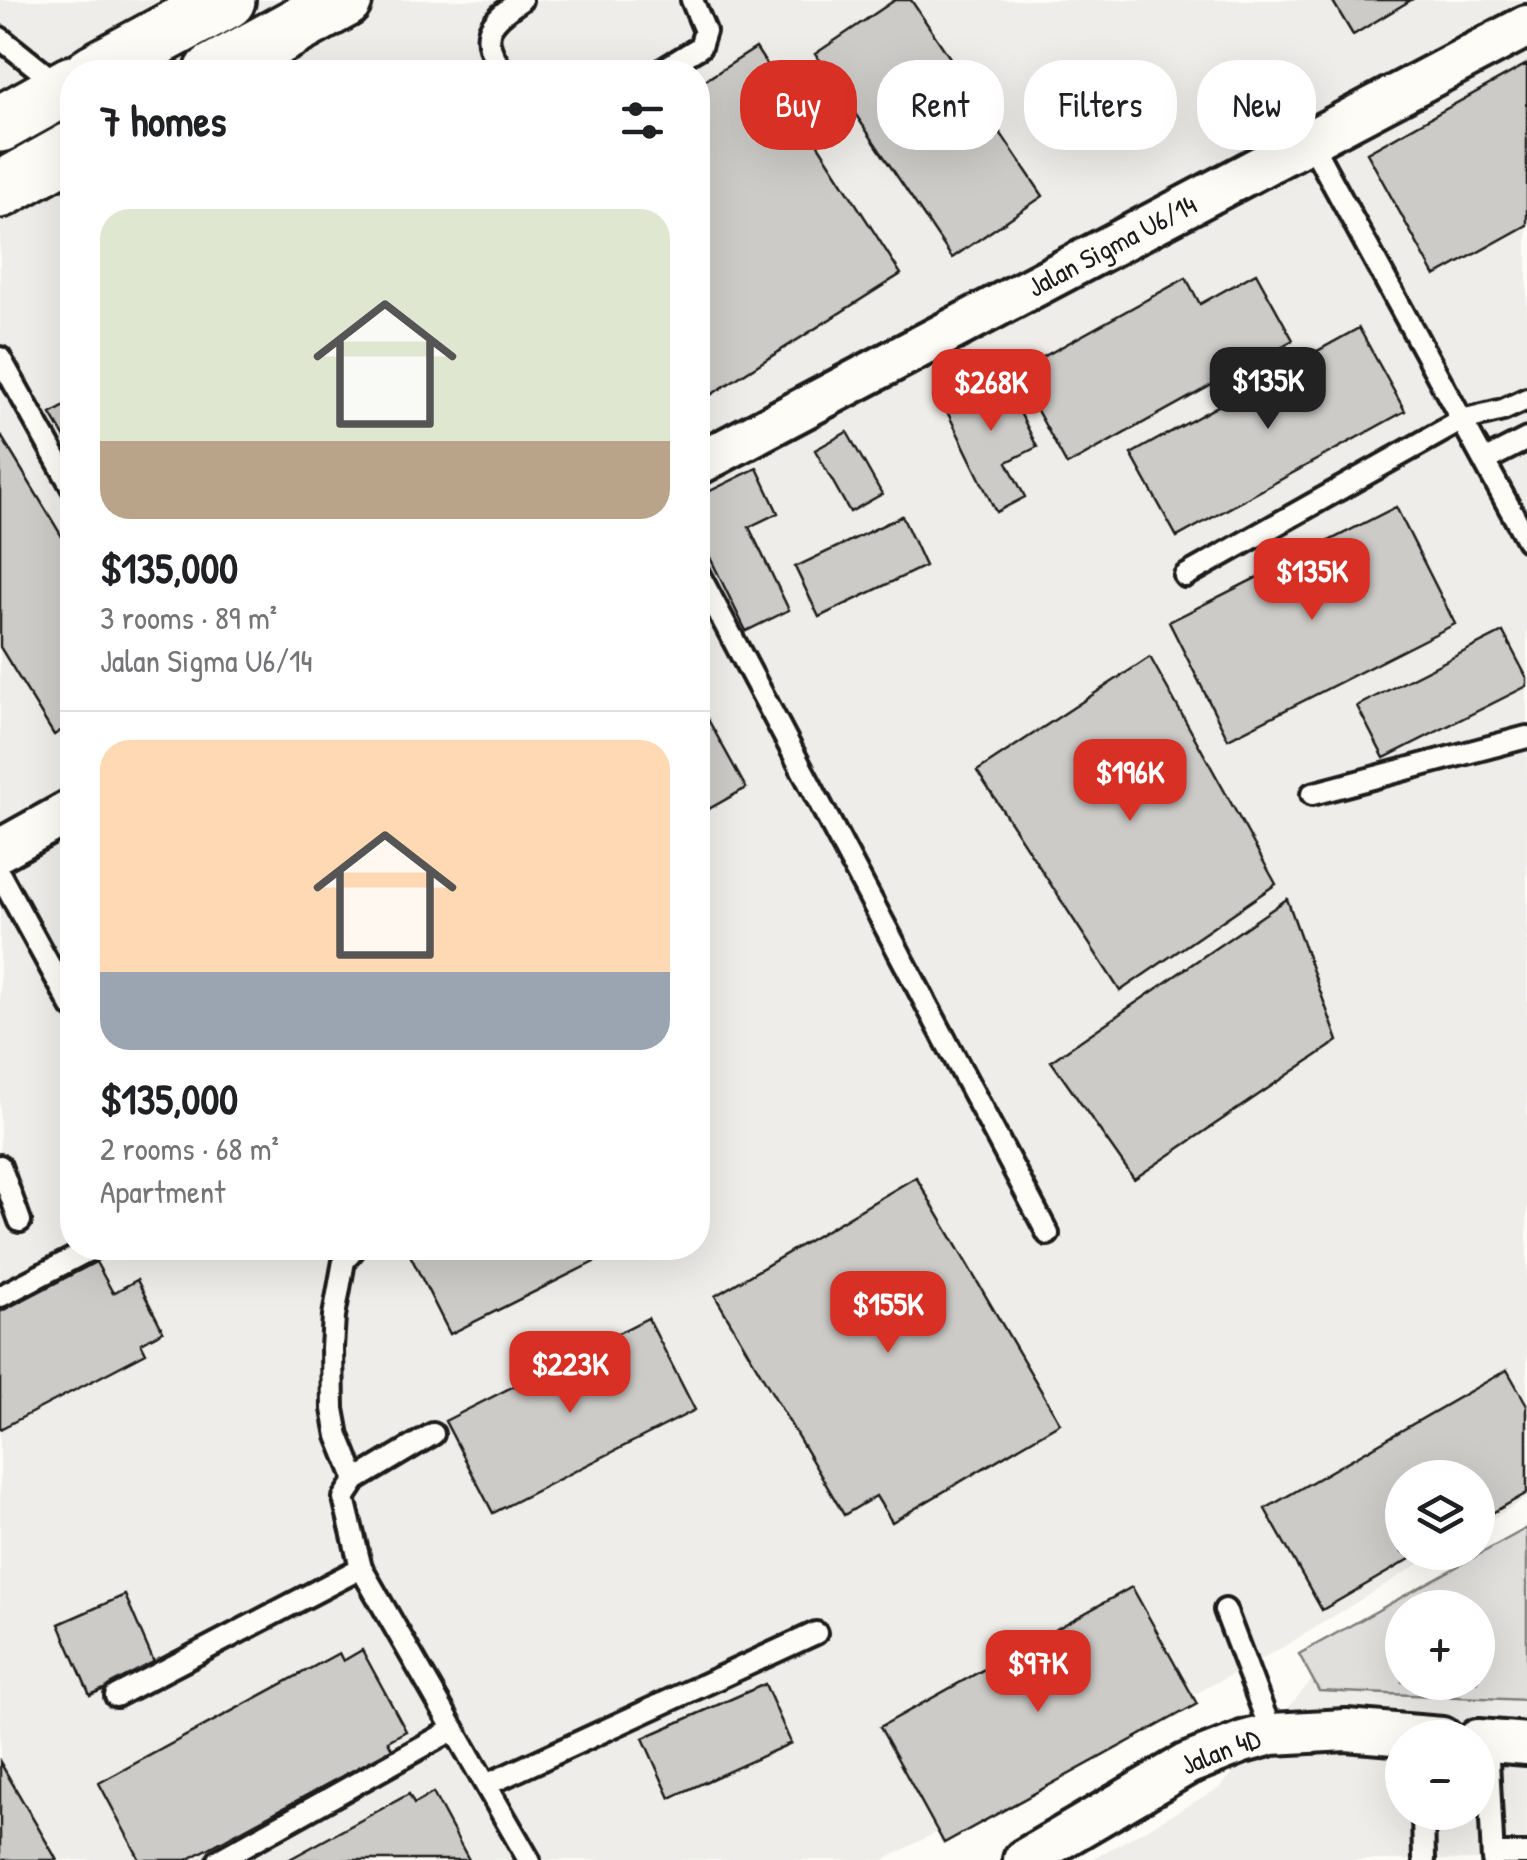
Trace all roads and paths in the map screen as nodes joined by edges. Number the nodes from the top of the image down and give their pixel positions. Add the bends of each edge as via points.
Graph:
1 (227, 0) edge
2 (344, 0) edge
3 (522, 0) edge
4 (692, 0) edge
5 (1527, 26) edge
6 (0, 38) edge
7 (110, 60) edge
8 (235, 60) edge
9 (494, 60) edge
10 (679, 60) edge
11 (60, 73) edge
12 (60, 91) edge
13 (0, 124) edge
14 (1316, 138) edge
15 (1293, 150) edge
16 (1315, 150) edge
17 (60, 157) edge
18 (0, 190) edge
19 (0, 358) edge
20 (1527, 398) edge
21 (1462, 420) junction
22 (1527, 439) edge
23 (710, 458) edge
24 (1484, 461) junction
25 (60, 466) edge
26 (1527, 540) edge
27 (1185, 576) dead end
28 (710, 596) edge
29 (1527, 737) edge
30 (1312, 794) dead end
31 (60, 817) edge
32 (0, 850) edge
33 (0, 875) edge
34 (60, 984) edge
35 (0, 1166) edge
36 (20, 1220) dead end
37 (1048, 1234) dead end
38 (70, 1260) edge
39 (345, 1260) edge
40 (1, 1296) edge
41 (433, 1434) dead end
42 (356, 1480) junction
43 (361, 1568) junction
44 (1225, 1610) dead end
45 (816, 1633) dead end
46 (116, 1696) dead end
47 (454, 1729) junction
48 (1272, 1734) junction
49 (1385, 1734) edge
50 (1495, 1741) edge
51 (1527, 1744) edge
52 (486, 1785) junction
53 (1423, 1830) edge
54 (1490, 1830) edge
55 (1527, 1854) edge
56 (1493, 1857) edge
57 (219, 1860) edge
58 (529, 1860) edge
59 (1024, 1860) edge
60 (1424, 1860) edge

1 - 7 highway via 170,22
2 - 8 highway
3 - 9 lane via 490,25
4 - 10 lane via 705,31 700,47
5 - 14 street, Jalan Sigma U6/14
6 - 11 lane
12 - 13 highway
15 - 23 street, Jalan Sigma U6/14
16 - 21 lane
17 - 18 highway
19 - 25 lane
20 - 21 lane
21 - 24 lane
21 - 27 lane
22 - 24 lane
24 - 26 lane
28 - 37 lane
29 - 30 lane
31 - 32 street
33 - 34 lane
35 - 36 lane
38 - 40 lane
39 - 42 lane via 334,1316 333,1409
41 - 42 lane
42 - 43 lane via 344,1498
43 - 46 lane
43 - 47 lane
44 - 48 lane
45 - 52 lane
47 - 52 lane
47 - 57 lane
48 - 49 street, Jalan 4D
48 - 59 street, Jalan 4D via 1187,1764
50 - 51 street
52 - 58 lane
53 - 60 lane
54 - 56 lane
55 - 56 lane

